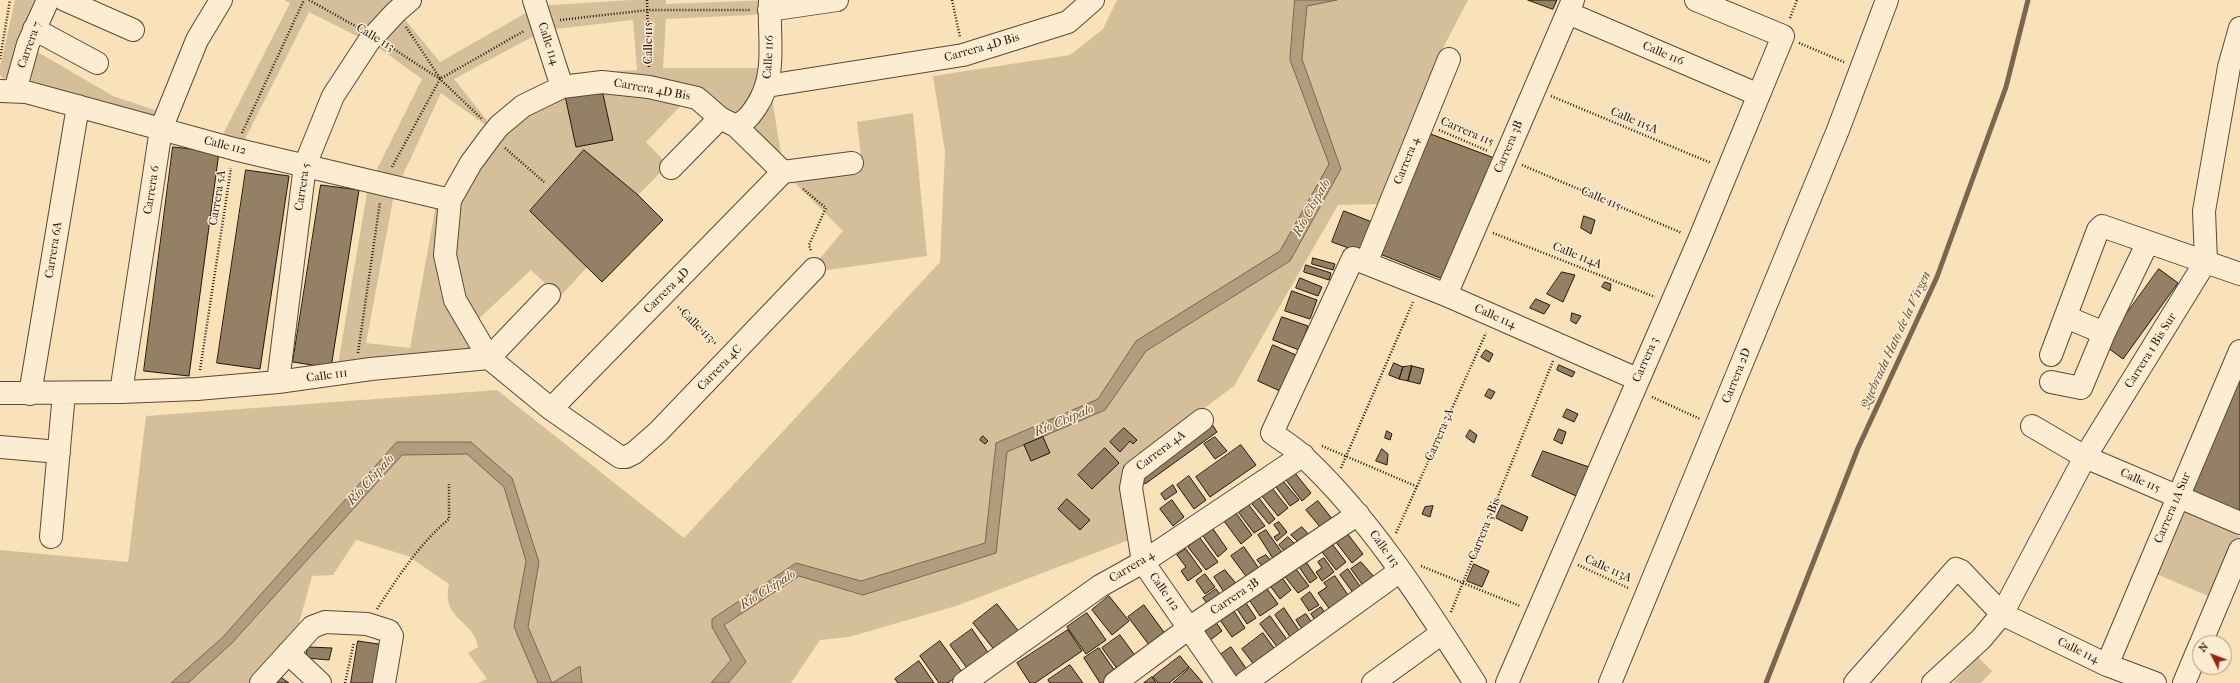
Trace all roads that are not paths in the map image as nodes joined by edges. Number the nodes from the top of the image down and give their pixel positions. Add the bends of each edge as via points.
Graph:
1 (48, 0) edge
2 (65, 0) edge
3 (221, 0) edge
4 (534, 0) edge
5 (836, 0) edge
6 (1093, 0) edge
7 (1696, 0) edge
8 (1887, 0) edge
9 (770, 5) edge
10 (403, 6) edge
11 (1570, 6) edge
12 (2240, 28) edge
13 (34, 29) junction
14 (133, 30) dead end
15 (1449, 59) dead end
16 (97, 63) dead end
17 (2235, 69) edge
18 (767, 86) junction
19 (562, 87) junction
20 (7, 91) edge
21 (1759, 95) junction
22 (78, 106) junction
23 (728, 122) junction
24 (161, 129) junction
25 (852, 163) dead end
26 (305, 165) junction
27 (671, 168) dead end
28 (783, 172) junction
29 (450, 200) junction
30 (2148, 242) junction
31 (1359, 261) junction
32 (2206, 261) junction
33 (814, 269) road end
34 (2240, 274) edge
35 (549, 295) dead end
36 (1446, 295) junction
37 (2066, 317) junction
38 (2104, 333) junction
39 (2240, 351) edge
40 (2051, 356) dead end
41 (489, 358) junction
42 (278, 382) junction
43 (2051, 382) dead end
44 (1635, 384) junction
45 (121, 392) junction
46 (0, 393) edge
47 (64, 393) junction
48 (30, 394) junction
49 (551, 409) junction
50 (1202, 420) dead end
51 (2032, 426) dead end
52 (1272, 434) joint
53 (0, 447) edge
54 (1310, 450) junction
55 (60, 452) junction
56 (2085, 457) junction
57 (1131, 488) joint
58 (2177, 497) junction
59 (1358, 514) junction
60 (2240, 523) edge
61 (51, 537) dead end
62 (2240, 550) edge
63 (1143, 562) junction
64 (1407, 568) junction
65 (2002, 614) junction
66 (1189, 628) junction
67 (1442, 633) junction
68 (2204, 635) edge
69 (288, 653) junction
70 (2107, 664) junction
71 (2192, 664) edge
72 (261, 683) edge
73 (320, 683) edge
74 (384, 683) edge
75 (964, 683) edge
76 (1115, 683) edge
77 (1227, 683) edge
78 (1245, 683) edge
79 (1373, 683) edge
80 (1475, 683) edge
81 (1507, 683) edge
82 (1610, 683) edge
83 (1855, 683) edge
84 (1933, 683) edge
85 (2155, 683) edge
86 (2184, 683) edge

1 - 13 street, Carrera 7
2 - 14 street
3 - 24 street, Carrera 6 via 196,40
4 - 19 street, Calle 114
5 - 9 street
6 - 18 street, Carrera 4D Bis via 1068,22 964,55
7 - 21 street, Carrera 3 via 1783,36
8 - 82 street, Carrera 2D via 1835,138
9 - 18 street, Calle 116 via 770,70
10 - 26 street, Carrera 5 via 374,36 333,96
11 - 21 street, Calle 116
11 - 36 street, Carrera 3B
12 - 17 street
13 - 16 street
13 - 20 street, Carrera 7
15 - 31 street, Carrera 4 via 1423,123
17 - 32 street via 2204,211
18 - 23 street, Calle 116 via 746,121
19 - 23 street, Carrera 4D Bis via 602,82 649,87 697,98
19 - 29 street, Carrera 4D Bis via 523,106 493,133 471,163
20 - 22 street, Calle 112 via 26,92
21 - 44 street, Carrera 3 via 1699,240
22 - 24 street, Calle 112
22 - 48 street, Carrera 6A
23 - 27 street, Calle 116
23 - 28 street, Carrera 4D Bis
24 - 26 street, Calle 112
24 - 45 street, Carrera 6
25 - 28 street
26 - 29 street, Calle 112
26 - 42 street, Carrera 5
28 - 49 street, Carrera 4D
29 - 41 street, Carrera 4D Bis via 445,255 455,300
30 - 32 street
30 - 37 street via 2102,226 2098,230
30 - 38 street
31 - 36 street, Calle 114
31 - 52 street, Carrera 4
32 - 34 street
32 - 56 street, Carrera 1 Bis Sur
33 - 49 street, Carrera 4C via 658,432 634,453 620,457
35 - 41 street
36 - 44 street, Calle 114 via 1559,346
37 - 38 street
37 - 40 street
38 - 43 street via 2081,388
39 - 58 street, Carrera 1A Sur
41 - 42 street, Calle 111 via 371,369
41 - 49 street
42 - 45 street, Calle 111
44 - 81 street, Carrera 3
45 - 47 street, Calle 111
46 - 48 street, Calle 111
47 - 48 street, Calle 111
47 - 55 street
50 - 57 street, Carrera 4A via 1134,472
51 - 56 street, Calle 115
52 - 54 street, Calle 113
53 - 55 street
54 - 59 street, Calle 113 via 1333,487
54 - 63 street, Carrera 4
55 - 61 street
56 - 58 street, Calle 115
56 - 65 street, Carrera 1 Bis Sur
57 - 63 street, Calle 112
58 - 60 street, Calle 115
58 - 70 street, Carrera 1A Sur
59 - 64 street, Calle 113 via 1386,553
59 - 66 street, Carrera 3B
62 - 68 street
63 - 66 street, Calle 112
63 - 75 street, Carrera 4 via 1100,586
64 - 67 street, Calle 113
64 - 78 street
65 - 70 street, Calle 114
65 - 83 street via 1961,571 1956,569
65 - 84 street, Carrera 1 Bis Sur via 1981,639
66 - 76 street, Carrera 3B
66 - 77 street, Calle 112
67 - 79 street
67 - 80 street, Calle 113
69 - 72 street
69 - 73 street
69 - 74 street via 312,627 325,622 362,624 389,631 392,636
70 - 85 street, Calle 114
71 - 86 street

